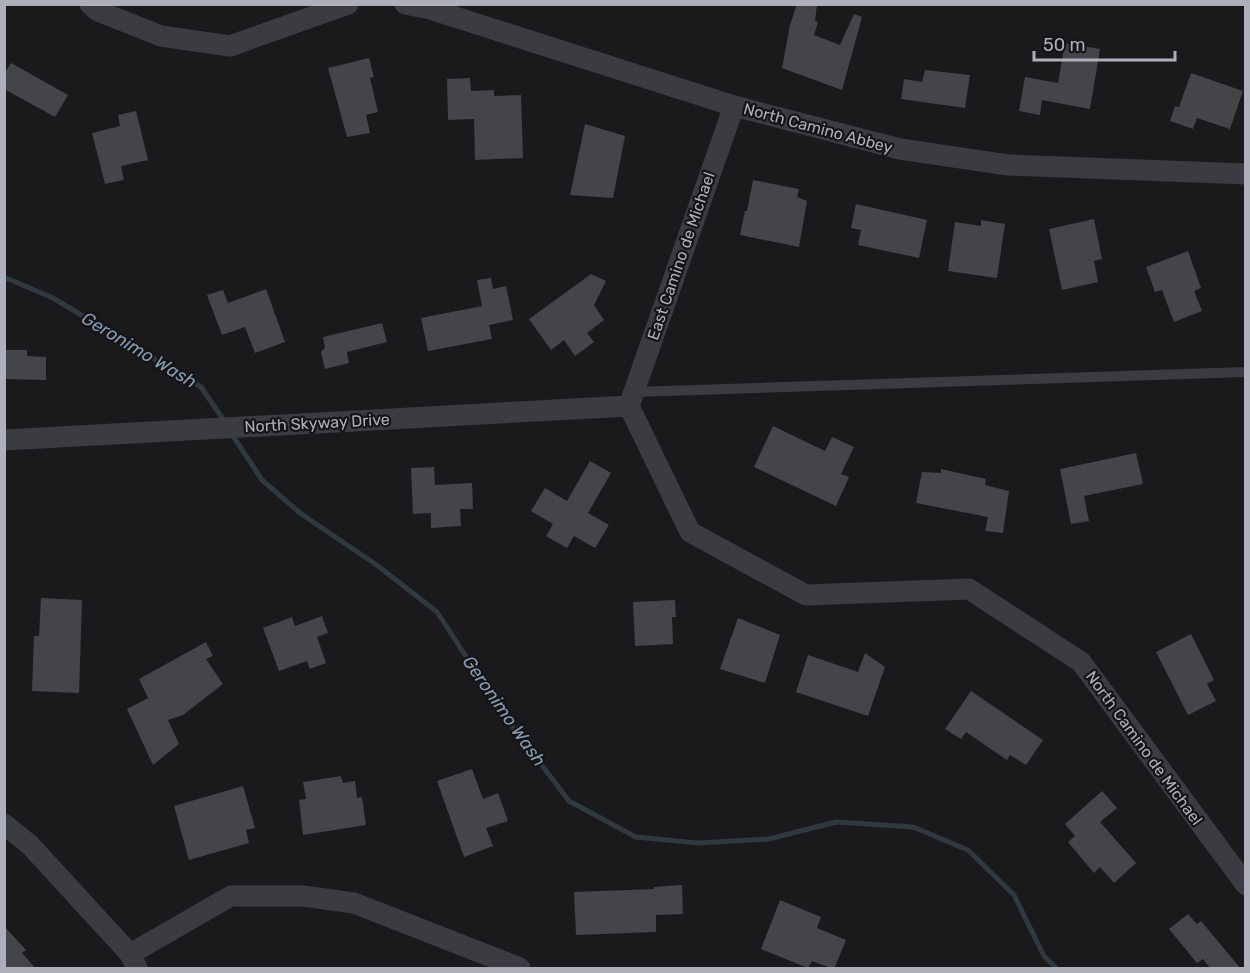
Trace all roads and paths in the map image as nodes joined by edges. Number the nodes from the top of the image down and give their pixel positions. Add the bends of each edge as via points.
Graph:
1 (90, 4) edge
2 (348, 4) edge
3 (405, 4) edge
4 (734, 106) junction
5 (1245, 174) edge
6 (1245, 372) edge
7 (632, 399) junction
8 (4, 441) edge
9 (4, 824) edge
10 (1245, 885) edge
11 (134, 962) edge
12 (520, 969) edge

1 - 2 street via 98,11 161,36 230,46
3 - 4 street, North Camino Abbey
4 - 5 street, North Camino Abbey via 900,149 1008,165
4 - 7 street, East Camino de Michael
6 - 7 lane
7 - 8 street, North Skyway Drive
7 - 10 street, North Camino de Michael via 690,532 806,595 969,589 1081,662
9 - 11 street via 30,845
11 - 12 street via 231,896 303,896 354,903

